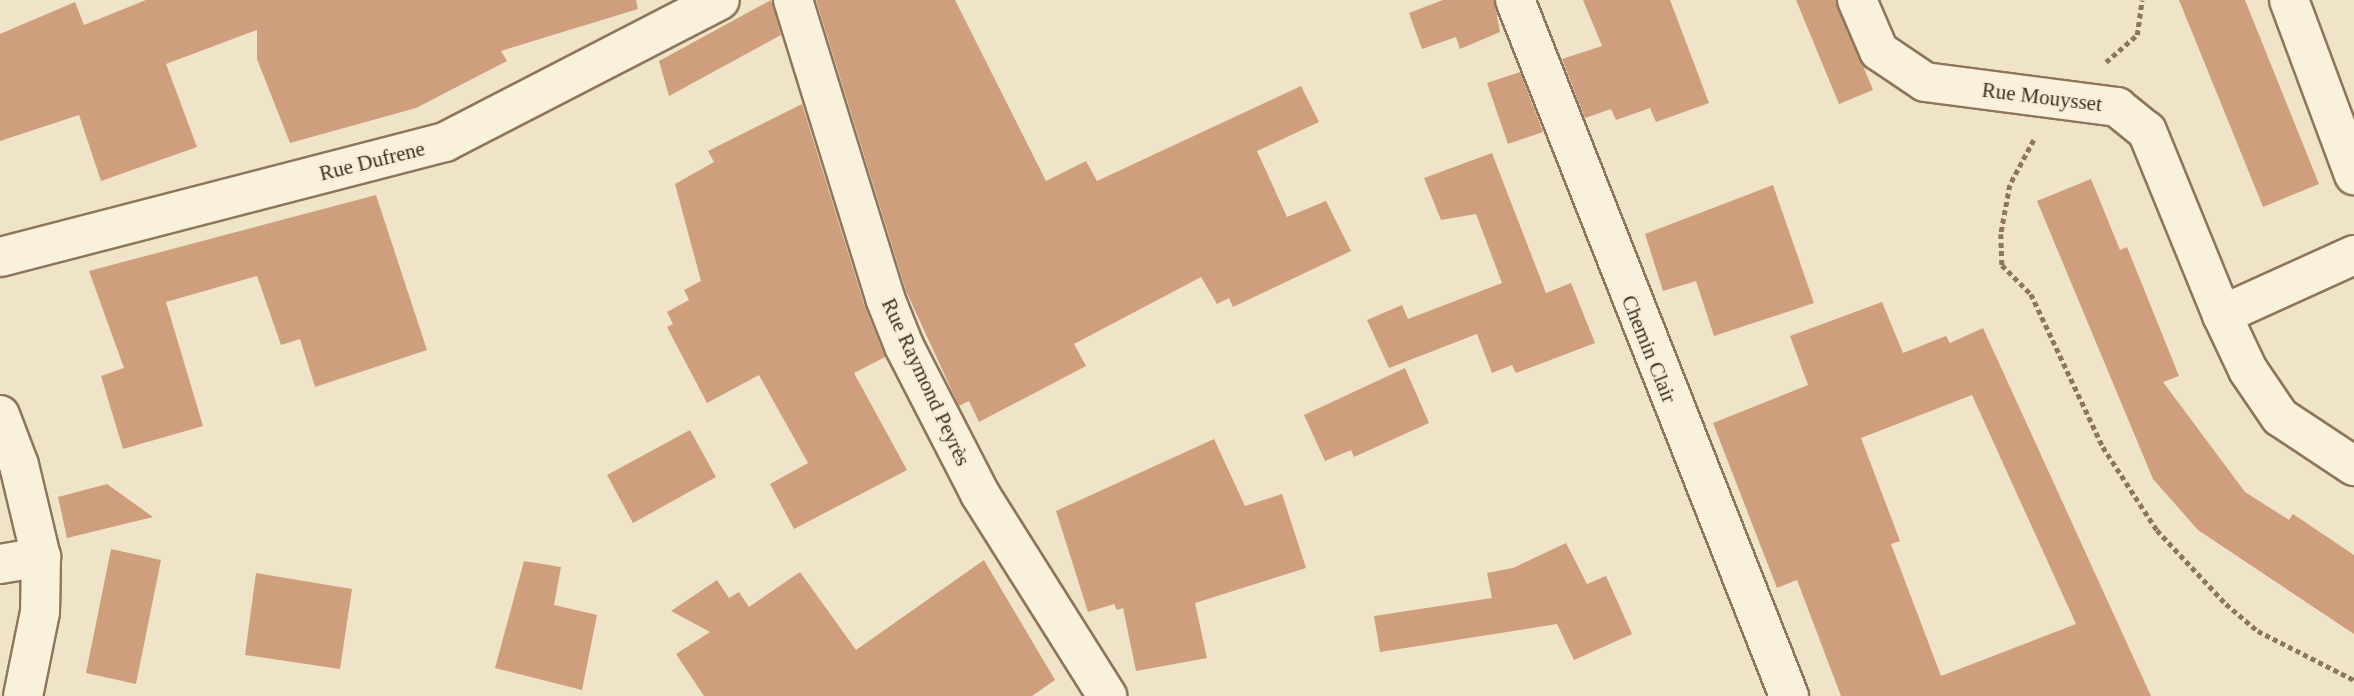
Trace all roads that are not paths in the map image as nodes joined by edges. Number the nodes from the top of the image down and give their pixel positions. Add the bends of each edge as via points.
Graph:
1 (720, 0) edge
2 (793, 0) edge
3 (1515, 0) edge
4 (1857, 0) edge
5 (2289, 0) edge
6 (2354, 175) edge
7 (2354, 255) edge
8 (0, 257) edge
9 (2222, 315) junction
10 (0, 415) edge
11 (2354, 466) edge
12 (41, 557) junction
13 (0, 564) edge
14 (23, 696) edge
15 (1107, 696) edge
16 (1789, 696) edge

1 - 8 street, Rue Dufrene via 445,142
2 - 15 street, Rue Raymond Peyrès via 904,346 980,494
3 - 16 street, Chemin Clair
4 - 9 street, Rue Mouysset via 1879,51 1925,82 2117,107 2147,131
5 - 6 street
7 - 9 street
9 - 11 street, Rue Mouysset via 2248,369 2280,417
10 - 12 street via 19,466
12 - 13 street
12 - 14 street via 40,612

